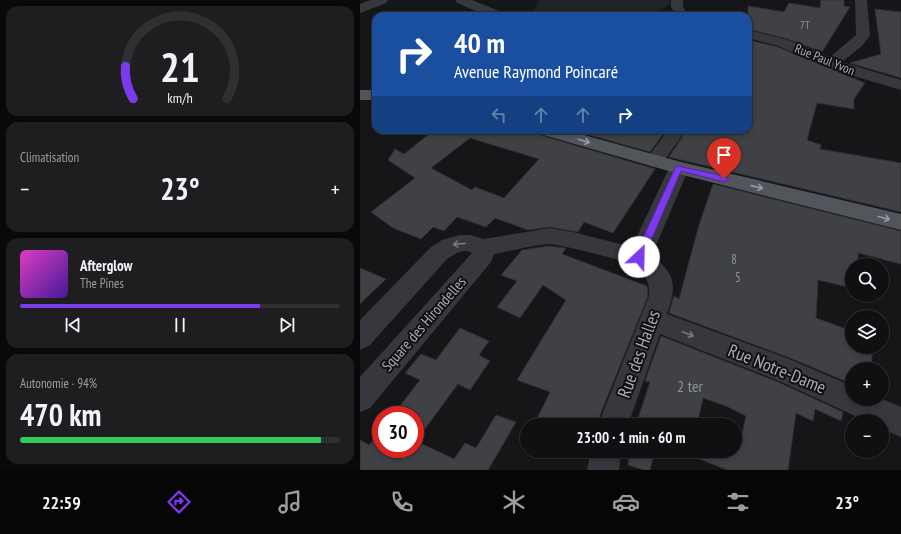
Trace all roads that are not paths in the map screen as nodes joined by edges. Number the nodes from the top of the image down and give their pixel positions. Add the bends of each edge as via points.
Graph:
1 (382, 0) edge
2 (461, 0) edge
3 (678, 0) edge
4 (861, 0) edge
5 (360, 9) edge
6 (490, 12) edge
7 (680, 12) edge
8 (752, 35) edge
9 (832, 63) junction
10 (901, 85) edge
11 (360, 95) edge
12 (372, 96) edge
13 (560, 134) edge
14 (673, 134) edge
15 (654, 161) junction
16 (678, 168) junction
17 (901, 222) edge
18 (482, 248) junction
19 (639, 257) junction
20 (652, 320) junction
21 (360, 338) edge
22 (360, 398) edge
23 (616, 418) edge
24 (901, 422) edge
25 (605, 458) edge
26 (603, 470) edge

1 - 5 street
2 - 6 street
3 - 7 street via 677,7
4 - 9 street via 863,35
8 - 9 street, Rue Paul Yvon via 783,42
9 - 10 street, Rue Paul Yvon
11 - 12 main road
13 -> 15 main road
14 - 15 street
15 - 16 main road
16 -> 17 main road
16 - 19 street
18 - 19 street via 550,236
18 -> 21 street via 471,243 454,244 439,253
18 - 22 street, Square des Hirondelles via 483,256
19 - 20 street, Rue des Halles via 658,274 662,283 661,296
20 - 23 street, Rue des Halles
20 -> 24 street, Rue Notre-Dame via 789,372
25 - 26 street

